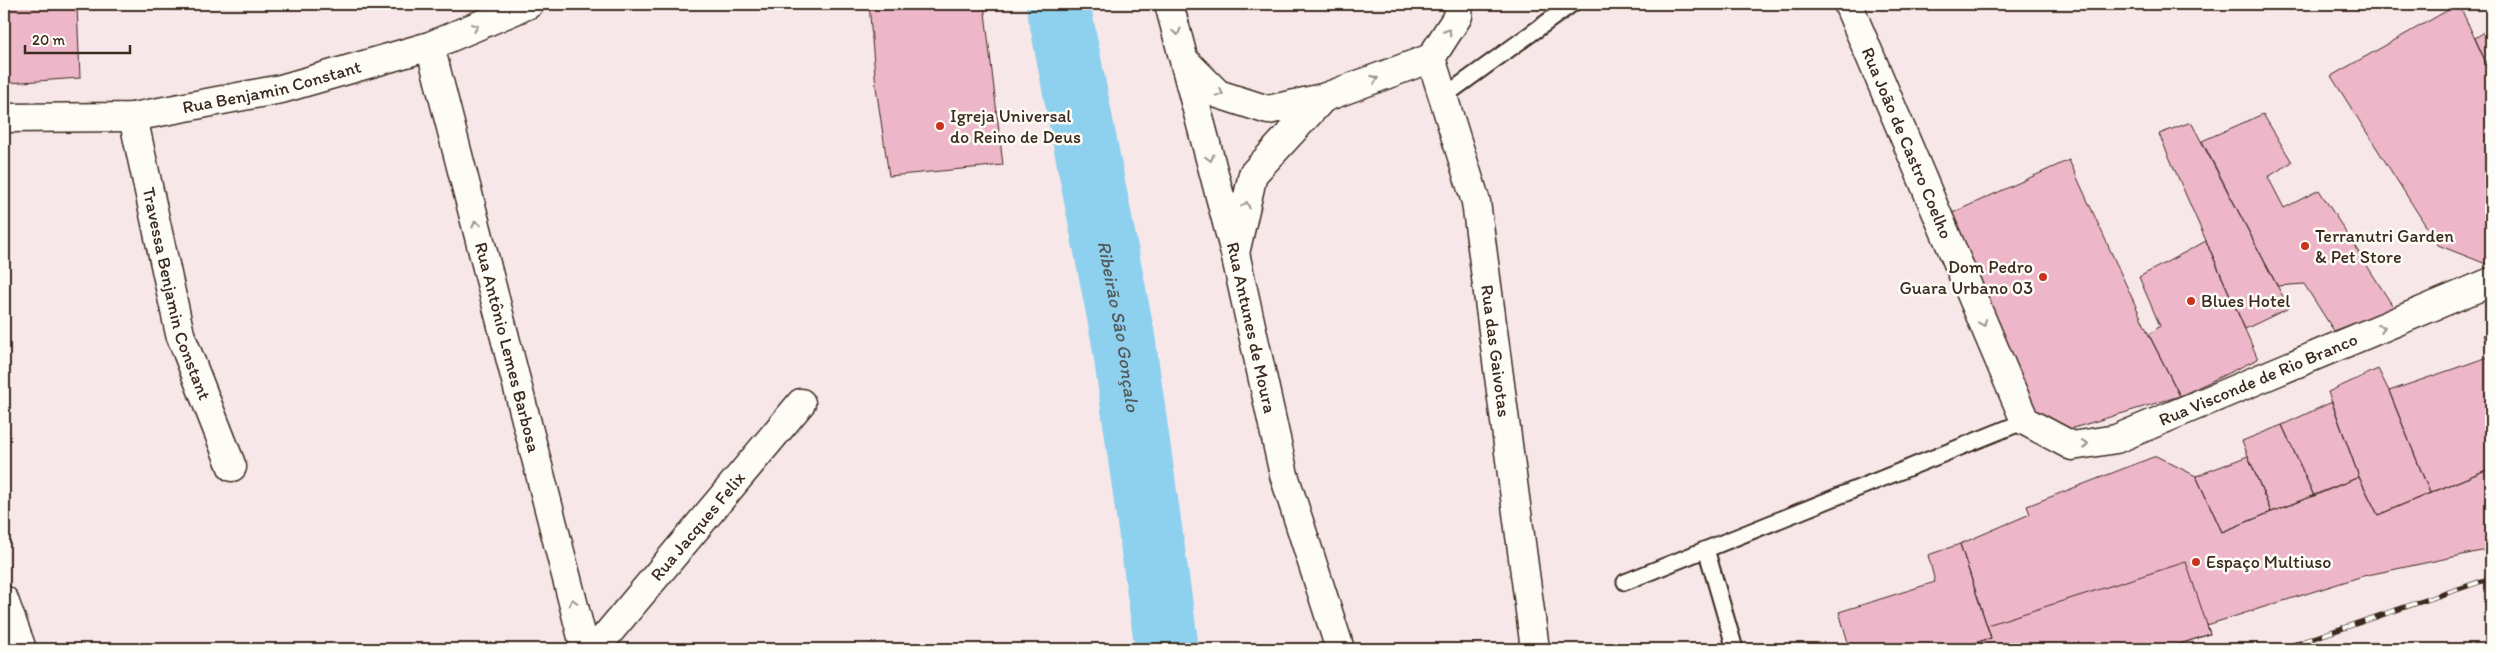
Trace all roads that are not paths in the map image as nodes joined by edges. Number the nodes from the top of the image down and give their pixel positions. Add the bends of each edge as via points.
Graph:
1 (529, 4) edge
2 (1169, 4) edge
3 (1459, 4) edge
4 (1572, 4) edge
5 (1848, 4) edge
6 (430, 46) junction
7 (1431, 58) junction
8 (1184, 60) junction
9 (1442, 97) junction
10 (1323, 98) junction
11 (134, 117) junction
12 (4, 118) edge
13 (1235, 252) junction
14 (2491, 282) edge
15 (802, 404) dead end
16 (2025, 421) junction
17 (232, 467) dead end
18 (1706, 549) junction
19 (1625, 582) dead end
20 (4, 600) edge
21 (22, 649) edge
22 (585, 649) edge
23 (595, 649) edge
24 (1340, 649) edge
25 (1535, 649) edge
26 (1735, 649) edge

6 -> 1 street, Rua Benjamin Constant
2 -> 8 street, Rua Antunes de Moura
7 -> 3 street via 1458,16
4 - 9 lane
5 -> 16 street, Rua João de Castro Coelho
6 - 11 street, Rua Benjamin Constant via 281,89
22 -> 6 street, Rua Antônio Lemes Barbosa
7 - 9 street, Rua das Gaivotas
10 -> 7 street
8 -> 10 street via 1218,94 1268,110
8 -> 13 street, Rua Antunes de Moura
9 - 25 street, Rua das Gaivotas via 1476,202
13 -> 10 street via 1253,174
11 - 12 street, Rua Benjamin Constant
11 - 17 street, Travessa Benjamin Constant via 180,334
13 - 24 street, Rua Antunes de Moura via 1284,475
16 -> 14 street, Rua Visconde de Rio Branco via 2072,446 2116,439
15 - 23 street, Rua Jacques Felix
16 - 18 lane
18 - 19 lane
18 - 26 lane
20 - 21 street

